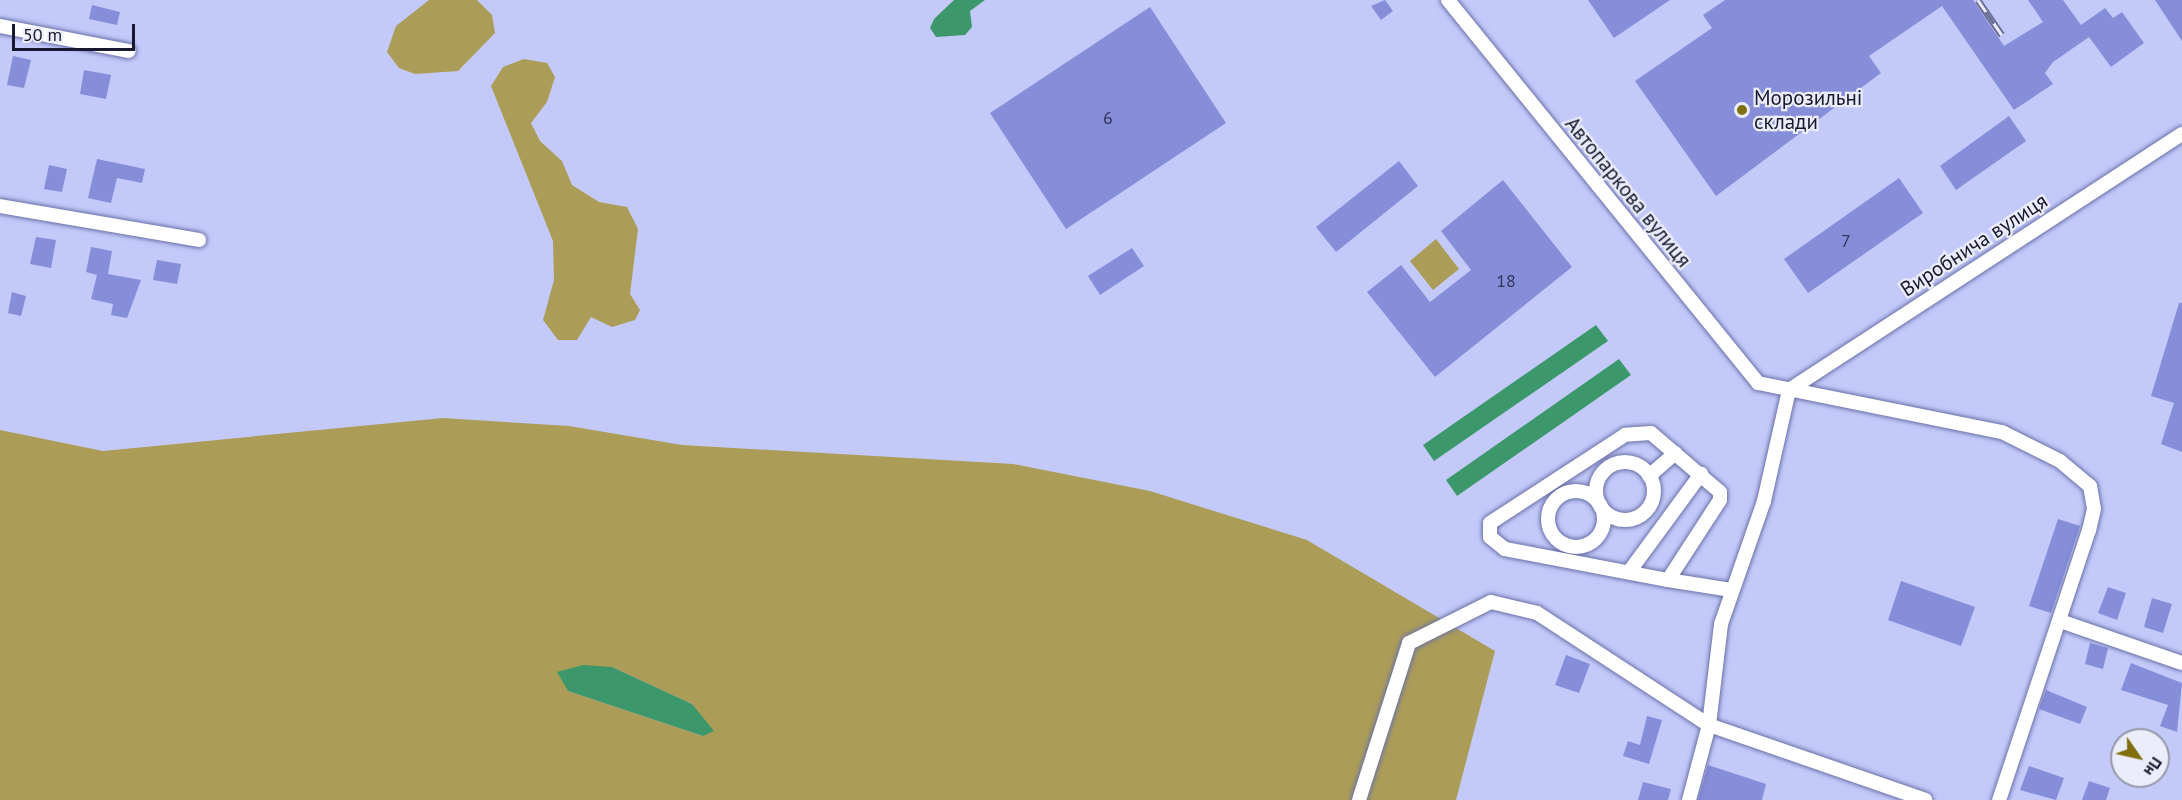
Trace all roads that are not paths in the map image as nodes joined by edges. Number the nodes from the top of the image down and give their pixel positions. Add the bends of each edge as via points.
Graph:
1 (1448, 0) edge
2 (0, 26) edge
3 (129, 51) dead end
4 (2182, 134) edge
5 (0, 206) edge
6 (199, 240) dead end
7 (1788, 390) junction
8 (1675, 453) junction
9 (1701, 474) junction
10 (1649, 476) junction
11 (1600, 506) junction
12 (1629, 572) junction
13 (1668, 580) junction
14 (1731, 590) junction
15 (2060, 621) junction
16 (2182, 663) edge
17 (1710, 726) junction
18 (1359, 800) edge
19 (1689, 800) edge
20 (1925, 800) edge
21 (1999, 800) edge

1 - 7 street, Автопаркова вулиця via 1745,369 1758,383
2 - 3 street
4 - 7 street, Виробнича вулиця
5 - 6 street
7 - 14 street via 1764,501
7 - 15 street, Автопаркова вулиця via 2002,432 2043,451 2082,479 2090,486 2094,509
8 - 9 street
8 - 10 street
8 - 12 street via 1651,433 1625,435 1491,523 1490,537 1505,549
9 - 12 street
9 - 13 street via 1716,485 1720,500
10 - 11 street via 1630,463 1607,469 1596,490
10 - 11 street via 1652,500 1636,518 1620,519
11 - 11 street via 1582,492 1560,496 1548,516 1551,531 1569,546 1592,541 1603,521
12 - 13 street
13 - 14 street
14 - 17 street via 1716,649
15 - 16 street
15 - 21 street, Автопаркова вулиця
17 - 18 street via 1537,614 1491,602 1409,644
17 - 19 street
17 - 20 street

